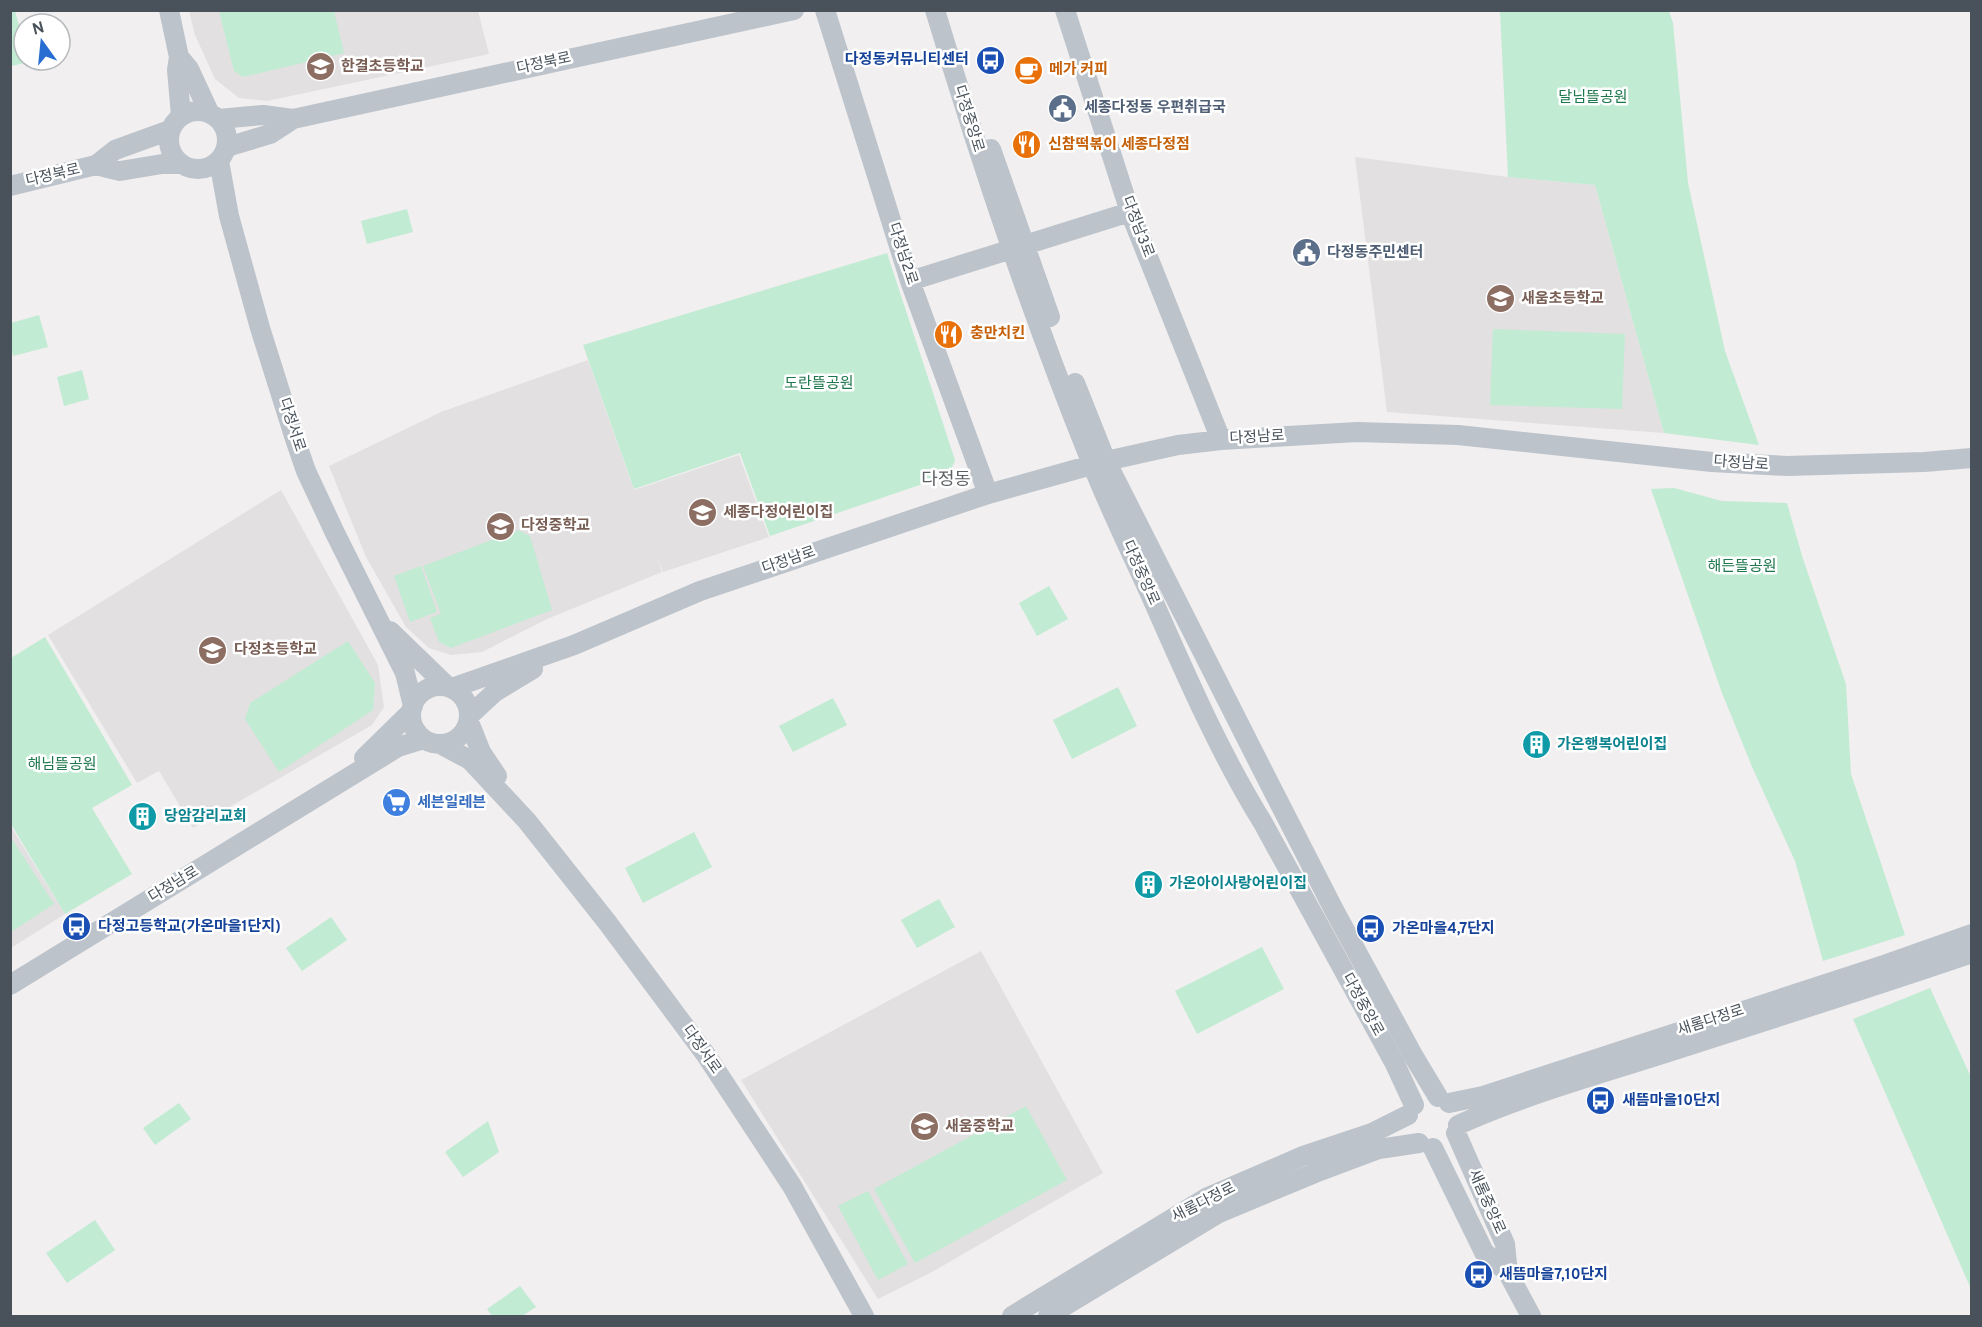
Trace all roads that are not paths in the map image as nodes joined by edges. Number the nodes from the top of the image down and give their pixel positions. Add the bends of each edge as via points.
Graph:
1 (169, 10) edge
2 (794, 10) edge
3 (825, 10) edge
4 (935, 10) edge
5 (948, 10) edge
6 (1065, 10) edge
7 (179, 57) junction
8 (214, 116) junction
9 (293, 119) junction
10 (176, 123) junction
11 (223, 154) junction
12 (96, 165) junction
13 (188, 167) junction
14 (10, 186) edge
15 (1130, 212) junction
16 (229, 216) junction
17 (1018, 247) junction
18 (910, 281) junction
19 (1221, 440) junction
20 (1971, 458) edge
21 (1099, 463) junction
22 (988, 494) junction
23 (381, 623) junction
24 (574, 645) junction
25 (449, 687) junction
26 (412, 709) junction
27 (470, 718) junction
28 (432, 742) junction
29 (337, 785) junction
30 (526, 820) junction
31 (1971, 934) edge
32 (1971, 953) edge
33 (10, 985) edge
34 (1444, 1100) junction
35 (1411, 1110) junction
36 (1457, 1129) junction
37 (1426, 1145) junction
38 (1508, 1273) junction
39 (852, 1294) junction
40 (864, 1317) edge
41 (873, 1317) edge
42 (1012, 1317) edge
43 (1047, 1317) edge
44 (1531, 1317) edge

1 - 7 street
2 - 9 street, 다정북로
3 - 18 street, 다정남2로
4 - 17 street, 다정중앙로 via 968,120
5 - 17 street, 다정중앙로
6 - 15 street, 다정남3로
7 - 8 street
7 - 10 street
8 - 9 street
8 - 10 street via 190,112
8 - 11 street via 225,127 228,137
9 - 11 street via 270,134
10 - 12 street via 115,150
10 - 13 street via 168,140 170,149
11 - 13 street via 204,169
11 - 16 street
12 - 13 street via 120,171 162,164
12 - 14 street, 다정북로
13 - 16 street via 213,189
15 - 17 street
15 - 19 street, 다정남3로
16 - 23 street, 다정서로 via 306,471
17 - 18 street
17 - 21 street, 다정중앙로
18 - 22 street, 다정남2로
19 - 20 street, 다정남로 via 1357,432 1458,435 1712,462 1787,466
19 - 21 street, 다정남로 via 1178,445
21 - 22 street, 다정남로
21 - 34 street, 다정중앙로 via 1334,910 1414,1057
21 - 35 street, 다정중앙로 via 1174,647 1242,790 1395,1064
22 - 24 street, 다정남로 via 700,591
23 - 25 street
23 - 26 street, 다정서로 via 405,673
24 - 25 street
24 - 27 street via 495,692
25 - 26 street via 426,689
25 - 27 street via 462,694
26 - 28 street via 417,732
26 - 29 street
27 - 28 street via 463,734 453,741
27 - 30 street via 481,752
28 - 29 street via 398,747
28 - 30 street via 470,760
29 - 33 street, 다정남로
30 - 39 street, 다정서로 via 706,1055 792,1186
31 - 34 street, 새롬다정로 via 1483,1096
32 - 36 street, 새롬다정로 via 1490,1110
34 - 35 street via 1425,1098
34 - 36 street via 1457,1113
35 - 37 street via 1411,1136
35 - 42 street, 새롬다정로 via 1372,1133 1303,1156 1206,1198
36 - 37 street via 1444,1145
36 - 38 street, 새롬중앙로 via 1505,1245
37 - 38 street, 새롬중앙로 via 1484,1252
37 - 43 street, 새롬다정로 via 1379,1149 1219,1213
38 - 44 street, 새롬중앙로
39 - 40 street
39 - 41 street

